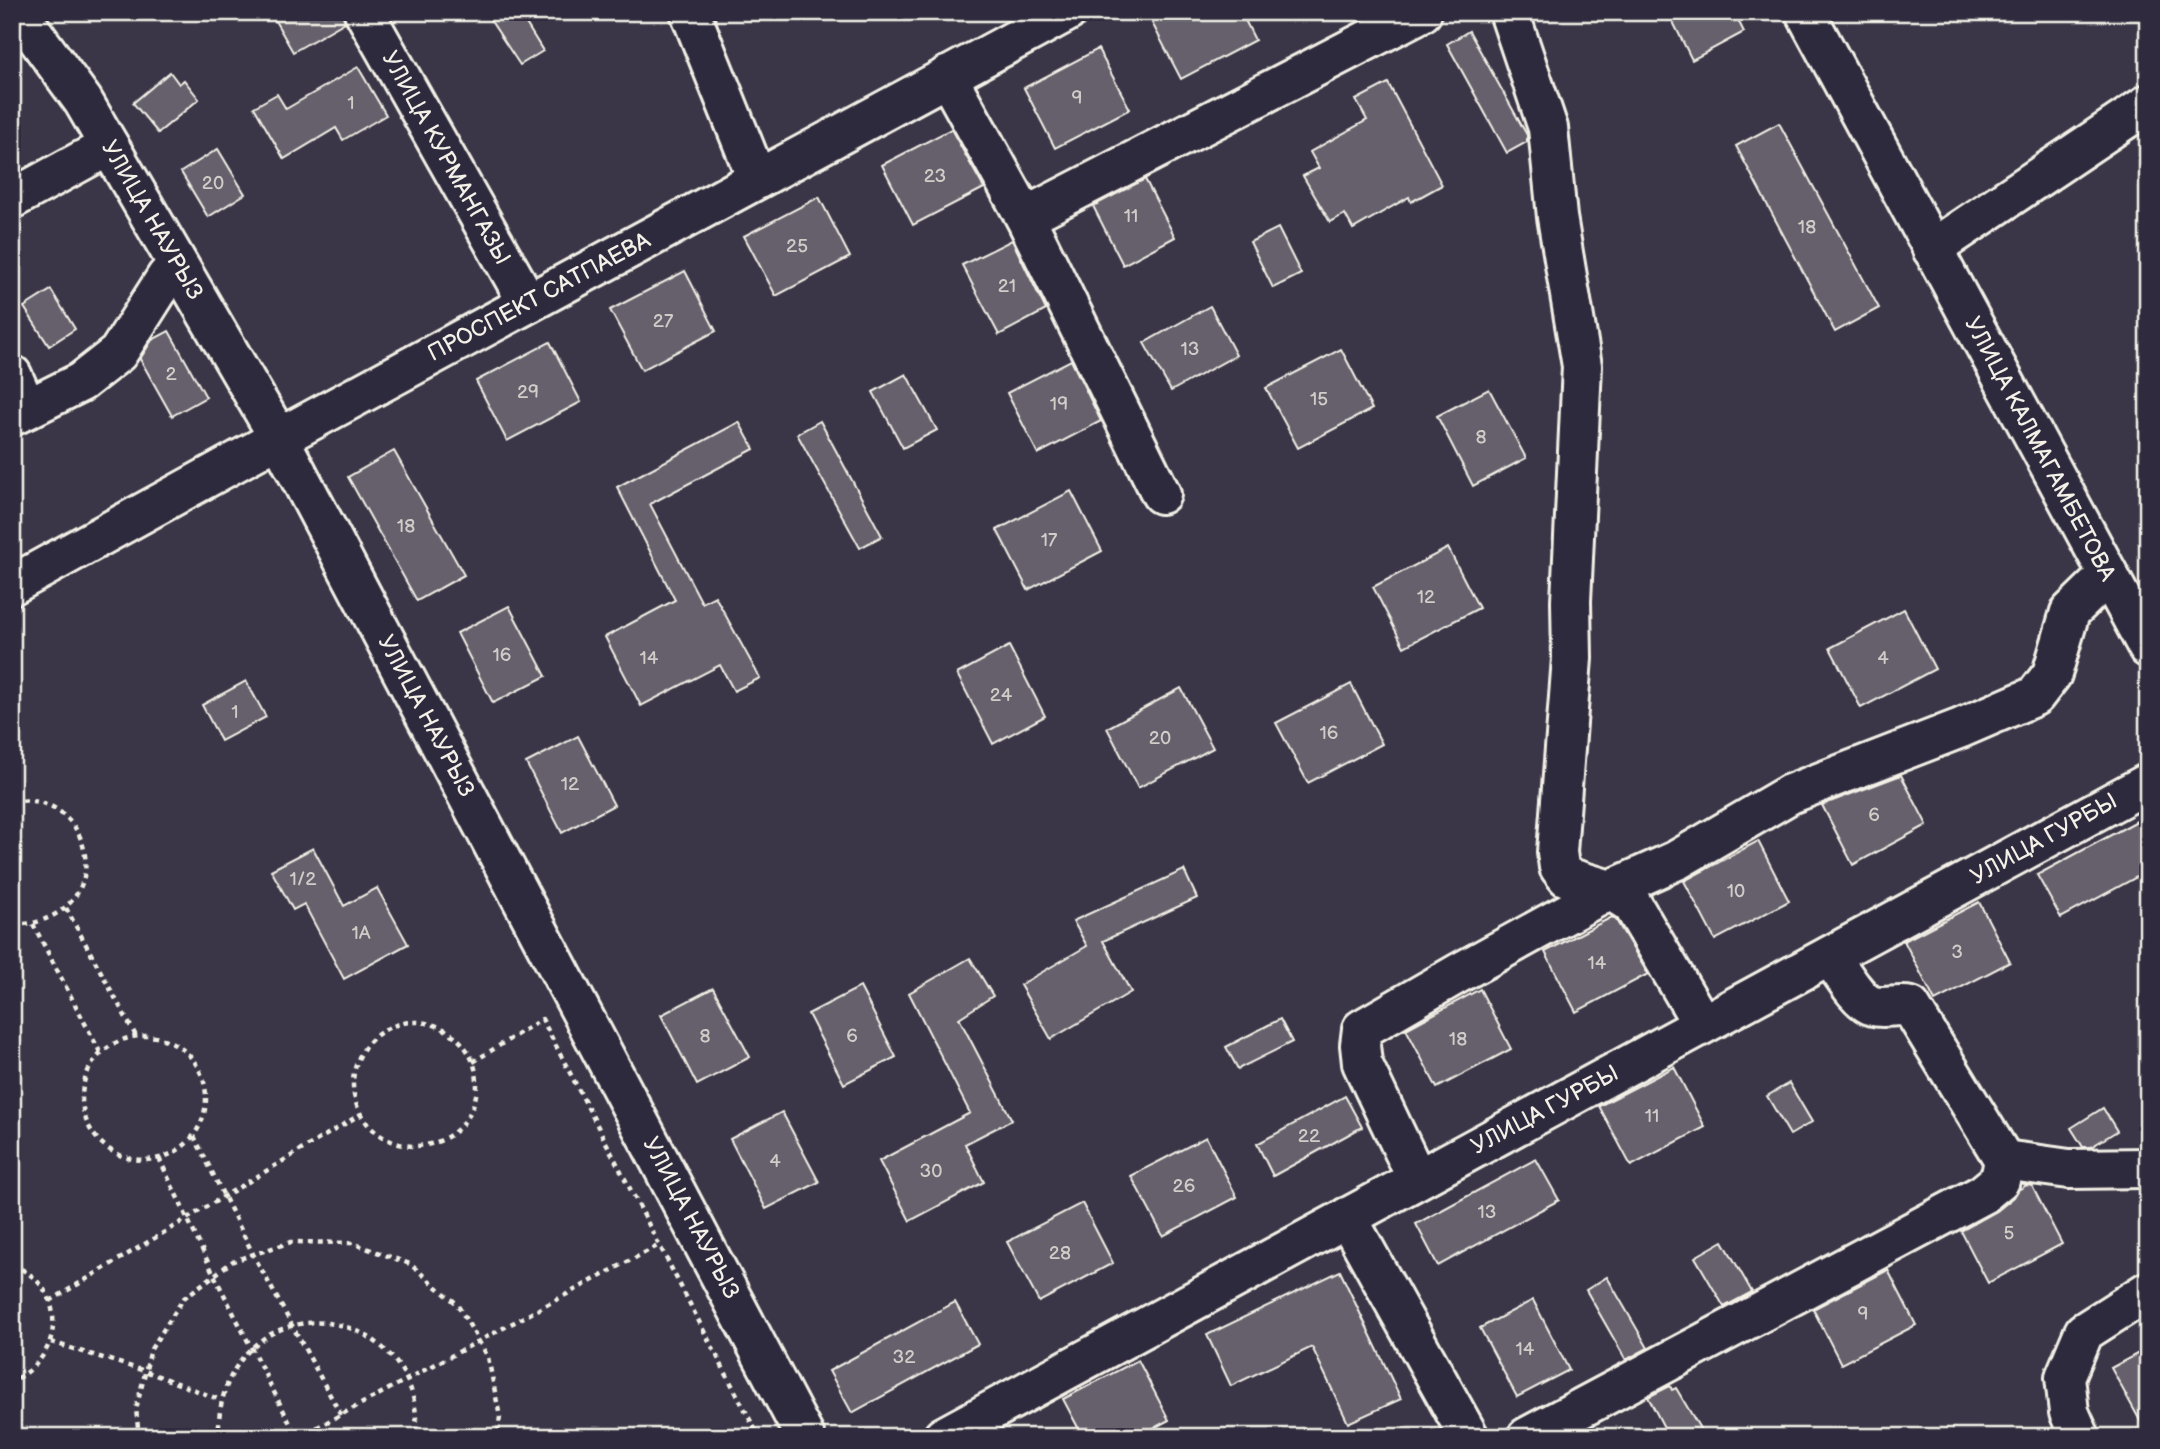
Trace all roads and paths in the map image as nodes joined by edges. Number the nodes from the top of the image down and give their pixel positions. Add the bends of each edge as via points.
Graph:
1 (18, 12) edge
2 (365, 12) edge
3 (690, 12) edge
4 (1067, 12) edge
5 (1422, 12) edge
6 (1509, 12) edge
7 (1805, 12) edge
8 (1016, 24) edge
9 (947, 76) junction
10 (2148, 104) edge
11 (109, 146) junction
12 (757, 179) junction
13 (12, 199) edge
14 (1025, 217) junction
15 (1932, 249) junction
16 (180, 269) junction
17 (528, 303) junction
18 (17, 400) edge
19 (278, 438) junction
20 (1161, 494) dead end
21 (2108, 575) junction
22 (12, 585) edge
23 (2148, 648) edge
24 (2148, 783) edge
25 (12, 802) edge
26 (1610, 890) junction
27 (66, 908) junction
28 (12, 923) edge
29 (33, 923) junction
30 (1830, 956) junction
31 (1702, 1024) junction
32 (136, 1036) junction
33 (101, 1054) junction
34 (473, 1062) junction
35 (361, 1114) junction
36 (194, 1136) junction
37 (159, 1158) junction
38 (2004, 1160) junction
39 (2148, 1168) edge
40 (1417, 1179) junction
41 (224, 1196) junction
42 (1348, 1217) junction
43 (188, 1218) junction
44 (659, 1245) junction
45 (253, 1254) junction
46 (12, 1265) edge
47 (214, 1275) junction
48 (2148, 1291) edge
49 (50, 1301) junction
50 (292, 1326) junction
51 (478, 1340) junction
52 (51, 1342) junction
53 (251, 1347) junction
54 (145, 1371) junction
55 (406, 1379) junction
56 (12, 1381) edge
57 (221, 1400) junction
58 (341, 1415) junction
59 (139, 1437) edge
60 (220, 1437) edge
61 (298, 1437) edge
62 (415, 1437) edge
63 (497, 1437) edge
64 (759, 1437) edge
65 (805, 1437) edge
66 (943, 1437) edge
67 (1469, 1437) edge
68 (1527, 1437) edge
69 (2080, 1437) edge

1 - 11 street, УЛИЦА НАУРЫЗ
2 - 17 street, УЛИЦА КУРМАНГАЗЫ
3 - 12 street
4 - 8 street, ПРОСПЕКТ САТПАЕВА
5 - 14 street
6 - 26 street via 1548,128 1557,217 1582,366 1571,601 1573,658 1557,852 1559,867 1567,877
7 - 15 street, УЛИЦА КАЛМАГАМБЕТОВА
8 - 9 street, ПРОСПЕКТ САТПАЕВА
9 - 12 street, ПРОСПЕКТ САТПАЕВА
9 - 14 street
10 - 15 street
11 - 13 street
11 - 16 street, УЛИЦА НАУРЫЗ
12 - 17 street, ПРОСПЕКТ САТПАЕВА
14 - 20 street
15 - 21 street, УЛИЦА КАЛМАГАМБЕТОВА
16 - 18 street via 167,276 118,354 81,382
16 - 19 street, УЛИЦА НАУРЫЗ
17 - 19 street, ПРОСПЕКТ САТПАЕВА
19 - 22 street, ПРОСПЕКТ САТПАЕВА
19 - 65 street, УЛИЦА НАУРЫЗ
21 - 23 street, УЛИЦА КАЛМАГАМБЕТОВА
21 - 26 street via 2070,612 2052,674 2035,696 1790,794 1677,860
24 - 30 street, УЛИЦА ГУРБЫ
25 - 27 path via 36,802 55,809 72,822 82,840 83,882
26 - 31 street via 1632,904
26 - 40 street via 1362,1029 1362,1063
27 - 29 path
27 - 32 path
28 - 29 path
29 - 33 path
30 - 31 street, УЛИЦА ГУРБЫ
30 - 38 street via 1864,1002 1911,1007
31 - 40 street, УЛИЦА ГУРБЫ
32 - 33 path
32 - 36 path via 176,1044 192,1057 206,1096
33 - 37 path via 83,1089 90,1128 120,1155 139,1160
34 - 35 path via 477,1082 474,1103 464,1122 449,1136 410,1146 390,1141
34 - 35 path via 463,1044 446,1030 407,1022 387,1028 359,1056 354,1095
34 - 44 path via 542,1019
35 - 41 path
36 - 37 path
36 - 41 path
37 - 43 path
38 - 39 street via 2069,1169
38 - 68 street via 2000,1180 1983,1194
40 - 42 street, УЛИЦА ГУРБЫ
41 - 43 path
41 - 45 path
42 - 66 street, УЛИЦА ГУРБЫ
42 - 67 street
43 - 47 path
43 - 49 path
44 - 51 path
44 - 64 path
45 - 47 path
45 - 50 path
45 - 51 path via 291,1241 352,1243 410,1264 457,1304
46 - 49 path via 39,1283
47 - 53 path
47 - 54 path via 184,1298 151,1349
48 - 69 street via 2084,1332 2065,1377 2069,1412
49 - 52 path
50 - 53 path
50 - 55 path via 314,1321 346,1325 376,1340 399,1363
50 - 58 path
51 - 55 path
51 - 63 path via 491,1369 500,1417
52 - 54 path
52 - 56 path via 41,1361
53 - 57 path via 233,1370
53 - 61 path
54 - 57 path
54 - 59 path via 136,1409
55 - 58 path
55 - 62 path via 413,1392
57 - 60 path
58 - 61 path

